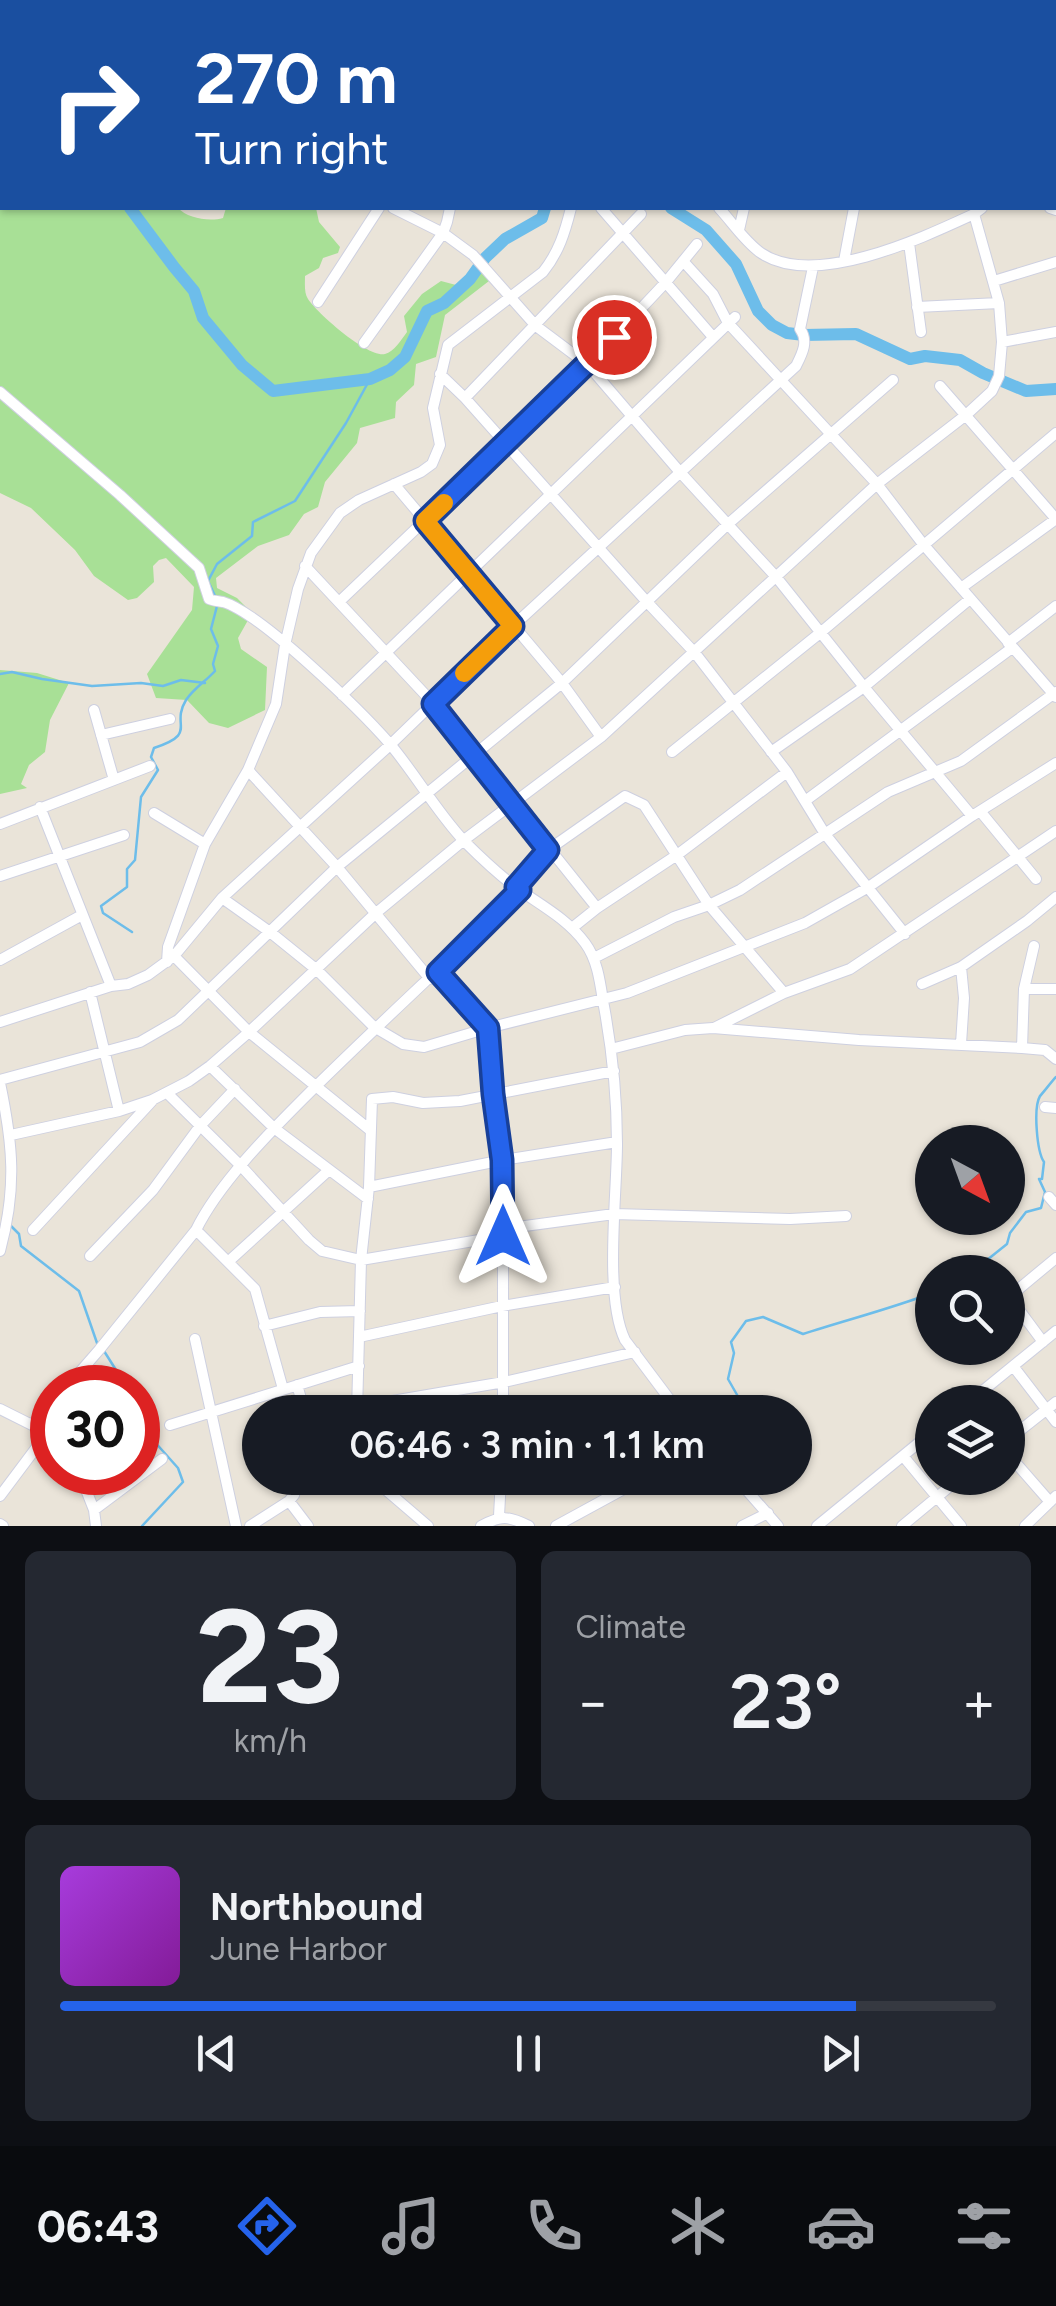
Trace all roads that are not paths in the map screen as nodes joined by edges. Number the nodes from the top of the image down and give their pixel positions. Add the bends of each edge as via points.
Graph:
1 (378, 210) edge
2 (397, 210) edge
3 (450, 210) edge
4 (571, 210) edge
5 (603, 210) edge
6 (721, 210) edge
7 (744, 210) edge
8 (854, 210) edge
9 (978, 211) edge
10 (640, 214) dead end
11 (739, 230) junction
12 (442, 233) junction
13 (622, 233) junction
14 (909, 243) junction
15 (697, 244) dead end
16 (683, 261) junction
17 (844, 261) junction
18 (1056, 262) edge
19 (813, 267) junction
20 (994, 281) junction
21 (666, 282) junction
22 (512, 298) junction
23 (318, 302) dead end
24 (999, 303) junction
25 (917, 307) junction
26 (731, 320) junction
27 (536, 326) junction
28 (920, 332) dead end
29 (1056, 332) edge
30 (713, 337) junction
31 (1002, 342) junction
32 (364, 343) dead end
33 (588, 365) junction
34 (440, 374) junction
35 (782, 379) junction
36 (893, 380) dead end
37 (940, 386) dead end
38 (0, 392) edge
39 (465, 398) junction
40 (631, 416) junction
41 (966, 416) junction
42 (1056, 433) edge
43 (832, 435) junction
44 (505, 443) junction
45 (1014, 468) junction
46 (680, 470) junction
47 (394, 484) junction
48 (877, 484) junction
49 (550, 494) junction
50 (1056, 519) edge
51 (425, 521) junction
52 (728, 524) junction
53 (923, 544) junction
54 (598, 547) junction
55 (305, 566) junction
56 (468, 573) junction
57 (778, 578) junction
58 (962, 588) junction
59 (970, 599) junction
60 (340, 601) junction
61 (646, 602) junction
62 (1056, 606) edge
63 (513, 626) junction
64 (820, 634) junction
65 (286, 645) junction
66 (1010, 646) junction
67 (695, 653) junction
68 (385, 654) junction
69 (562, 684) junction
70 (864, 687) junction
71 (1055, 694) edge
72 (342, 696) junction
73 (734, 702) junction
74 (433, 704) junction
75 (94, 710) dead end
76 (170, 719) dead end
77 (900, 731) junction
78 (101, 735) junction
79 (601, 738) junction
80 (390, 745) junction
81 (672, 752) dead end
82 (772, 752) junction
83 (475, 754) junction
84 (1056, 763) edge
85 (150, 766) dead end
86 (248, 770) junction
87 (788, 772) junction
88 (935, 773) junction
89 (114, 780) junction
90 (426, 793) junction
91 (806, 800) junction
92 (514, 803) junction
93 (40, 807) junction
94 (154, 813) dead end
95 (976, 814) junction
96 (0, 824) edge
97 (300, 825) junction
98 (1056, 831) edge
99 (825, 834) junction
100 (124, 836) dead end
101 (464, 840) junction
102 (205, 844) junction
103 (548, 850) junction
104 (677, 855) junction
105 (59, 856) junction
106 (1018, 857) junction
107 (337, 867) junction
108 (0, 876) edge
109 (1036, 879) dead end
110 (867, 888) junction
111 (518, 889) junction
112 (1056, 896) edge
113 (222, 898) junction
114 (709, 905) junction
115 (597, 908) junction
116 (376, 913) junction
117 (82, 915) junction
118 (572, 928) junction
119 (270, 932) junction
120 (904, 934) junction
121 (1034, 946) dead end
122 (745, 948) junction
123 (594, 958) junction
124 (171, 959) junction
125 (0, 960) edge
126 (961, 967) junction
127 (317, 970) junction
128 (434, 975) junction
129 (922, 984) dead end
130 (110, 986) junction
131 (1056, 989) edge
132 (1024, 990) junction
133 (210, 991) junction
134 (90, 992) junction
135 (784, 994) junction
136 (603, 1000) junction
137 (0, 1022) edge
138 (374, 1027) junction
139 (488, 1028) junction
140 (713, 1028) junction
141 (249, 1032) junction
142 (961, 1044) junction
143 (1022, 1048) junction
144 (611, 1049) junction
145 (106, 1053) junction
146 (1056, 1059) edge
147 (210, 1066) junction
148 (614, 1071) junction
149 (0, 1082) edge
150 (316, 1086) junction
151 (235, 1089) junction
152 (168, 1094) junction
153 (493, 1094) junction
154 (2, 1098) edge
155 (152, 1100) junction
156 (120, 1111) junction
157 (200, 1126) junction
158 (274, 1128) junction
159 (370, 1130) junction
160 (11, 1135) junction
161 (617, 1142) junction
162 (502, 1160) junction
163 (242, 1166) junction
164 (329, 1170) junction
165 (369, 1186) junction
166 (368, 1200) junction
167 (284, 1212) junction
168 (614, 1214) junction
169 (846, 1216) dead end
170 (33, 1230) dead end
171 (196, 1230) junction
172 (503, 1232) junction
173 (0, 1251) edge
174 (90, 1256) dead end
175 (1056, 1258) edge
176 (360, 1260) junction
177 (228, 1261) junction
178 (1025, 1283) edge
179 (615, 1287) junction
180 (502, 1306) junction
181 (360, 1310) junction
182 (1025, 1319) edge
183 (264, 1326) junction
184 (1056, 1331) edge
185 (359, 1337) junction
186 (195, 1339) dead end
187 (1042, 1342) junction
188 (635, 1352) junction
189 (86, 1365) edge
190 (359, 1366) junction
191 (1013, 1366) junction
192 (504, 1382) junction
193 (298, 1385) junction
194 (990, 1385) edge
195 (282, 1390) junction
196 (301, 1395) edge
197 (358, 1395) edge
198 (436, 1395) edge
199 (504, 1395) edge
200 (666, 1395) edge
201 (1051, 1406) edge
202 (0, 1409) edge
203 (211, 1412) junction
204 (1056, 1422) edge
205 (30, 1424) edge
206 (170, 1425) dead end
207 (1025, 1427) edge
208 (915, 1446) edge
209 (903, 1456) junction
210 (30, 1459) edge
211 (162, 1459) dead end
212 (1025, 1471) edge
213 (88, 1495) edge
214 (294, 1495) edge
215 (392, 1495) edge
216 (500, 1495) edge
217 (613, 1495) edge
218 (752, 1495) edge
219 (939, 1495) edge
220 (0, 1496) edge
221 (936, 1497) junction
222 (1053, 1499) edge
223 (289, 1501) junction
224 (94, 1510) junction
225 (768, 1513) junction
226 (499, 1516) junction
227 (515, 1523) edge
228 (96, 1526) edge
229 (236, 1526) edge
230 (250, 1526) edge
231 (308, 1526) edge
232 (428, 1526) edge
233 (481, 1526) edge
234 (530, 1526) edge
235 (556, 1526) edge
236 (742, 1526) edge
237 (778, 1526) edge
238 (817, 1526) edge
239 (902, 1526) edge
240 (961, 1526) edge
241 (1025, 1526) edge

1 - 23 street
2 - 12 street
3 - 12 street
4 - 22 street via 553,259
5 - 13 street
6 - 11 street
7 - 11 street
8 - 17 street
9 - 14 street
9 - 20 street
10 - 13 street
11 - 19 street via 772,258
12 - 22 street via 482,263
12 - 32 street
13 - 21 street
13 - 27 street
14 - 17 street
14 - 25 street
15 - 16 street
16 - 21 street
16 - 26 street
17 - 19 street
18 - 20 street
19 - 35 street via 800,329 803,351
20 - 24 street
21 - 30 street
21 - 33 street
22 - 27 street
22 - 34 street via 448,345
24 - 25 street
24 - 31 street
25 - 28 street
26 - 30 street
26 - 35 street
27 - 33 street
27 - 39 street
29 - 31 street
30 - 40 street
31 - 41 street via 998,380
33 - 40 street
33 - 44 street
34 - 39 street
34 - 47 street via 434,408 440,444 432,464
35 - 43 street
35 - 46 street
36 - 43 street
37 - 41 street
38 - 65 street via 199,568 209,599 248,615
39 - 44 street
40 - 46 street
40 - 49 street
41 - 45 street
41 - 48 street
42 - 45 street
43 - 48 street
43 - 52 street
44 - 49 street
44 - 51 street
45 - 50 street
45 - 53 street
46 - 52 street
46 - 54 street
47 - 51 street
47 - 55 street via 340,514
48 - 53 street
48 - 57 street
49 - 54 street
49 - 56 street
50 - 58 street
51 - 56 street
51 - 60 street
52 - 57 street
52 - 61 street
53 - 58 street
53 - 64 street
54 - 61 street
54 - 63 street
55 - 60 street
55 - 65 street
56 - 63 street
56 - 68 street
57 - 64 street
57 - 67 street
58 - 59 street
59 - 66 street
59 - 70 street
60 - 68 street
61 - 67 street
61 - 69 street
62 - 66 street
63 - 69 street
63 - 74 street
64 - 70 street
64 - 73 street
65 - 72 street
65 - 86 street via 276,704
66 - 71 street
66 - 77 street
67 - 73 street
67 - 79 street
68 - 72 street
68 - 74 street
69 - 79 street
69 - 83 street
70 - 77 street
70 - 82 street
71 - 88 street
72 - 80 street
73 - 81 street
73 - 82 street
74 - 80 street
74 - 83 street
75 - 78 street
76 - 78 street
77 - 88 street
77 - 91 street
78 - 89 street
79 - 92 street
80 - 90 street
80 - 97 street
82 - 87 street
83 - 90 street
83 - 92 street
84 - 95 street
85 - 89 street
86 - 97 street
86 - 102 street
87 - 91 street
87 - 104 street
88 - 95 street
88 - 99 street via 888,792
89 - 93 street
90 - 101 street
90 - 107 street
91 - 99 street
92 - 101 street
92 - 103 street
93 - 96 street
93 - 105 street
94 - 102 street
95 - 106 street
95 - 110 street
97 - 107 street
97 - 113 street
98 - 106 street
99 - 110 street
99 - 114 street
100 - 105 street
101 - 111 street
101 - 116 street
102 - 124 street via 168,947
103 - 104 street via 625,796 644,805
103 - 111 street
103 - 115 street
104 - 114 street
104 - 115 street
105 - 108 street
105 - 117 street
106 - 109 street
106 - 120 street
107 - 116 street
107 - 119 street
110 - 120 street
110 - 122 street
111 - 118 street
111 - 128 street
112 - 126 street
113 - 119 street
113 - 124 street
114 - 122 street
114 - 123 street
115 - 118 street
116 - 127 street
116 - 128 street
117 - 125 street
117 - 130 street
118 - 123 street
119 - 127 street
119 - 133 street
120 - 135 street via 850,969
121 - 132 street
122 - 135 street
122 - 136 street
123 - 136 street
124 - 130 street via 128,984
124 - 133 street
126 - 129 street
126 - 142 street
127 - 138 street
127 - 141 street
128 - 138 street
128 - 139 street
130 - 134 street
131 - 132 street
132 - 143 street
133 - 141 street
133 - 145 street via 178,1020
134 - 137 street
134 - 145 street
135 - 140 street
136 - 139 street
136 - 144 street
138 - 139 street via 415,1048
138 - 150 street
139 - 153 street
140 - 142 street
140 - 144 street
141 - 147 street
141 - 150 street
142 - 143 street
143 - 146 street via 1046,1050
144 - 148 street
145 - 149 street
145 - 156 street
147 - 151 street
147 - 152 street
148 - 153 street
148 - 161 street
149 - 154 street
150 - 158 street
150 - 159 street
151 - 157 street
151 - 158 street
152 - 155 street
152 - 157 street
153 - 159 street via 460,1101 372,1099
153 - 162 street
154 - 160 street
155 - 156 street
155 - 170 street
156 - 160 street
157 - 163 street
157 - 174 street
158 - 163 street
158 - 164 street
159 - 165 street
160 - 173 street via 13,1178
161 - 162 street
161 - 168 street
162 - 165 street
162 - 172 street
163 - 167 street
163 - 171 street
164 - 166 street
164 - 167 street
165 - 166 street
166 - 176 street
167 - 176 street via 322,1251
167 - 177 street
168 - 169 street
168 - 172 street
168 - 179 street
171 - 177 street
171 - 189 street
172 - 176 street
172 - 180 street
175 - 178 street
176 - 181 street
177 - 183 street via 255,1289
179 - 180 street
179 - 188 street via 619,1328
180 - 185 street
180 - 192 street
181 - 183 street
181 - 185 street
182 - 187 street
183 - 195 street
184 - 187 street
185 - 190 street
186 - 203 street
187 - 191 street
188 - 192 street
188 - 200 street
190 - 193 street
190 - 197 street
191 - 194 street
191 - 201 street
192 - 198 street
192 - 199 street
193 - 195 street
193 - 196 street
195 - 203 street
201 - 204 street
201 - 207 street
202 - 205 street
203 - 206 street
203 - 229 street
208 - 209 street
209 - 221 street
209 - 238 street
210 - 220 street
211 - 224 street
212 - 222 street
213 - 224 street
214 - 223 street
215 - 232 street
216 - 226 street
217 - 235 street
218 - 225 street
219 - 221 street
221 - 239 street
221 - 240 street
222 - 241 street
223 - 230 street
223 - 231 street
224 - 228 street
225 - 236 street
225 - 237 street
226 - 227 street
226 - 233 street
227 - 234 street

